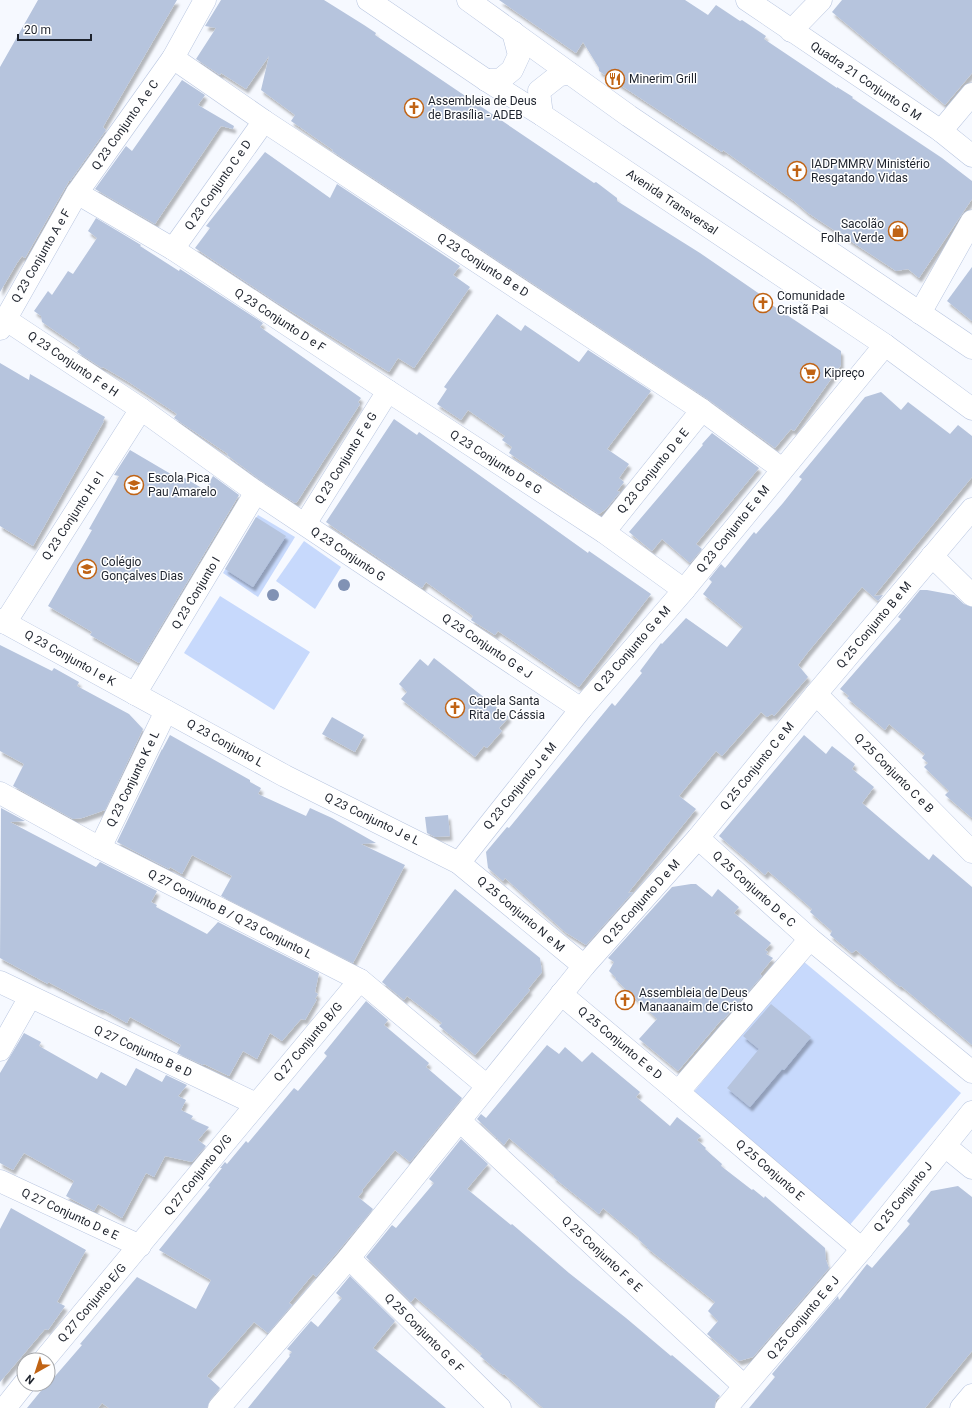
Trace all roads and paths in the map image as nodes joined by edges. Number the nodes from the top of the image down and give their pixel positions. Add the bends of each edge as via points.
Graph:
1 (205, 0) edge
2 (368, 0) edge
3 (468, 0) edge
4 (747, 0) edge
5 (822, 0) edge
6 (791, 31) junction
7 (513, 32) junction
8 (173, 58) junction
9 (569, 73) junction
10 (486, 80) junction
11 (972, 94) edge
12 (542, 114) junction
13 (264, 121) junction
14 (941, 131) junction
15 (972, 156) edge
16 (77, 193) junction
17 (972, 221) edge
18 (173, 249) junction
19 (920, 313) junction
20 (3, 324) edge
21 (885, 345) junction
22 (972, 348) edge
23 (388, 391) junction
24 (972, 408) edge
25 (141, 410) junction
26 (702, 410) junction
27 (782, 469) junction
28 (256, 492) junction
29 (972, 509) edge
30 (304, 524) junction
31 (604, 532) junction
32 (932, 556) junction
33 (392, 583) joint
34 (684, 590) junction
35 (972, 596) edge
36 (2, 621) edge
37 (135, 694) junction
38 (816, 694) junction
39 (581, 709) junction
40 (166, 711) junction
41 (285, 776) joint
42 (0, 793) edge
43 (698, 838) junction
44 (100, 848) junction
45 (972, 852) edge
46 (459, 862) junction
47 (810, 939) junction
48 (584, 966) junction
49 (360, 980) junction
50 (0, 982) edge
51 (561, 994) junction
52 (30, 997) junction
53 (0, 1050) edge
54 (972, 1072) edge
55 (488, 1086) junction
56 (678, 1092) junction
57 (256, 1104) junction
58 (972, 1112) edge
59 (460, 1121) junction
60 (945, 1146) junction
61 (972, 1168) edge
62 (0, 1181) edge
63 (140, 1246) junction
64 (862, 1249) junction
65 (349, 1258) junction
66 (51, 1352) edge
67 (744, 1386) junction
68 (972, 1395) edge
69 (219, 1408) edge
70 (500, 1408) edge
71 (726, 1408) edge
72 (961, 1408) edge

1 - 8 street, Q 23 Conjunto A e C
2 - 10 street, Avenida Transversal
3 - 7 street
4 - 6 street, Quadra 21 Conjunto G M
5 - 6 street
6 - 14 street, Quadra 21 Conjunto G M
7 - 9 street
7 - 10 street via 519,55 512,70 500,80
8 - 13 street, Q 23 Conjunto B e D
8 - 16 street, Q 23 Conjunto A e C
9 - 12 street via 558,76 540,91
9 - 19 street
10 - 12 street, Avenida Transversal
11 - 14 street
12 - 21 street, Avenida Transversal
13 - 18 street, Q 23 Conjunto C e D
13 - 26 street, Q 23 Conjunto B e D
14 - 15 street, Quadra 21 Conjunto G M
16 - 18 street, Q 23 Conjunto D e F
16 - 20 street, Q 23 Conjunto A e F
17 - 19 street
18 - 23 street, Q 23 Conjunto D e F
19 - 22 street
20 - 25 street, Q 23 Conjunto F e H
21 - 24 street, Avenida Transversal
21 - 27 street, Q 23 Conjunto E e M
23 - 30 street, Q 23 Conjunto F e G
23 - 31 street, Q 23 Conjunto D e G
25 - 28 street, Q 23 Conjunto F e H
25 - 36 street, Q 23 Conjunto H e I
26 - 27 street, Q 23 Conjunto B e D
26 - 31 street, Q 23 Conjunto D e E
27 - 34 street, Q 23 Conjunto E e M
28 - 30 street, Q 23 Conjunto G
28 - 37 street, Q 23 Conjunto I
29 - 32 street, Q 25 Conjunto B e M
30 - 33 street, Q 23 Conjunto G
31 - 34 street, Q 23 Conjunto D e G
32 - 35 street
32 - 38 street, Q 25 Conjunto B e M
33 - 39 street, Q 23 Conjunto G e J
34 - 39 street, Q 23 Conjunto G e M
36 - 37 street, Q 23 Conjunto I e K
37 - 40 street, Q 23 Conjunto I e K
38 - 43 street, Q 25 Conjunto C e M
38 - 45 street, Q 25 Conjunto C e B
39 - 46 street, Q 23 Conjunto J e M
40 - 41 street, Q 23 Conjunto L
40 - 44 street, Q 23 Conjunto K e L
41 - 46 street, Q 23 Conjunto J e L
42 - 44 street, Q 27 Conjunto B / Q 23 Conjunto L
43 - 47 street, Q 25 Conjunto D e C
43 - 48 street, Q 25 Conjunto D e M
44 - 49 street, Q 27 Conjunto B / Q 23 Conjunto L
46 - 48 street, Q 25 Conjunto N e M
47 - 54 street, Q 25 Conjunto D e C
47 - 56 street
48 - 51 street, Q 25 Conjunto D e M
49 - 55 street, Q 27 Conjunto B / Q 23 Conjunto L
49 - 57 street, Q 27 Conjunto B/G
50 - 52 street, Q 27 Conjunto B e D
51 - 55 street, Q 25 Conjunto D e M
51 - 56 street, Q 25 Conjunto E e D
52 - 53 street
52 - 57 street, Q 27 Conjunto B e D
55 - 59 street, Q 25 Conjunto D e M
56 - 64 street, Q 25 Conjunto E
57 - 63 street, Q 27 Conjunto D/G
58 - 60 street, Q 25 Conjunto J
59 - 65 street, Q 25 Conjunto D e M
59 - 67 street, Q 25 Conjunto F e E
60 - 61 street
60 - 64 street, Q 25 Conjunto J
62 - 63 street, Q 27 Conjunto D e E
63 - 66 street, Q 27 Conjunto E/G
64 - 67 street, Q 25 Conjunto E e J
65 - 69 street, Q 25 Conjunto D e M
65 - 70 street, Q 25 Conjunto G e F
67 - 71 street, Q 25 Conjunto E e J
68 - 72 street

